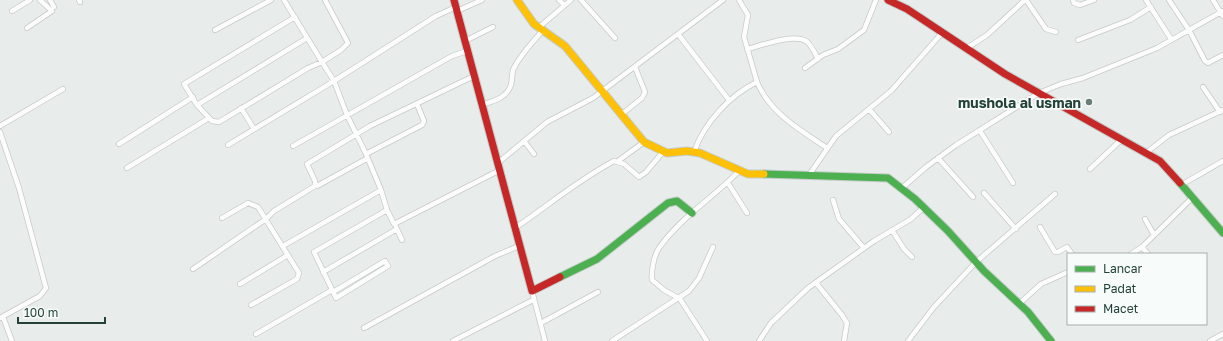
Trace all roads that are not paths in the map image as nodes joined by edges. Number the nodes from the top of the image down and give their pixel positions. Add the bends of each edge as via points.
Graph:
1 (30, 0) edge
2 (40, 0) edge
3 (50, 0) edge
4 (271, 0) edge
5 (284, 0) edge
6 (325, 0) edge
7 (482, 0) edge
8 (518, 0) edge
9 (559, 0) edge
10 (571, 0) edge
11 (581, 0) edge
12 (723, 0) edge
13 (739, 0) edge
14 (876, 0) edge
15 (888, 0) edge
16 (1026, 0) edge
17 (1073, 0) edge
18 (1094, 0) edge
19 (1146, 0) edge
20 (1169, 0) edge
21 (1213, 0) edge
22 (564, 5) junction
23 (456, 6) edge
24 (54, 7) dead end
25 (1151, 8) junction
26 (12, 11) dead end
27 (1222, 13) edge
28 (295, 17) junction
29 (493, 27) dead end
30 (27, 28) dead end
31 (540, 29) junction
32 (215, 30) dead end
33 (1189, 30) junction
34 (1056, 32) dead end
35 (942, 33) junction
36 (678, 34) junction
37 (307, 38) junction
38 (615, 38) dead end
39 (1171, 39) junction
40 (1078, 40) dead end
41 (465, 42) junction
42 (967, 48) junction
43 (747, 49) junction
44 (467, 51) junction
45 (1223, 55) edge
46 (818, 58) junction
47 (322, 62) junction
48 (635, 67) junction
49 (805, 68) dead end
50 (474, 76) junction
51 (334, 81) junction
52 (757, 82) junction
53 (1203, 87) dead end
54 (63, 89) dead end
55 (602, 91) junction
56 (1039, 93) junction
57 (193, 97) junction
58 (729, 100) junction
59 (197, 104) junction
60 (416, 104) junction
61 (481, 105) junction
62 (241, 108) junction
63 (869, 109) junction
64 (1221, 111) edge
65 (622, 114) junction
66 (347, 115) junction
67 (209, 118) junction
68 (0, 126) edge
69 (254, 129) junction
70 (980, 131) junction
71 (0, 132) edge
72 (889, 132) dead end
73 (358, 135) junction
74 (1122, 139) junction
75 (524, 141) junction
76 (644, 142) junction
77 (119, 144) dead end
78 (228, 145) dead end
79 (293, 146) dead end
80 (827, 148) junction
81 (664, 152) junction
82 (694, 152) junction
83 (1147, 152) junction
84 (534, 154) dead end
85 (367, 156) junction
86 (938, 158) junction
87 (618, 161) junction
88 (1223, 161) edge
89 (500, 166) junction
90 (127, 168) dead end
91 (1090, 169) dead end
92 (739, 171) junction
93 (809, 176) junction
94 (728, 183) junction
95 (1014, 183) dead end
96 (1181, 185) junction
97 (315, 186) junction
98 (902, 188) junction
99 (381, 190) junction
100 (984, 192) dead end
101 (1055, 194) dead end
102 (973, 197) dead end
103 (1192, 198) junction
104 (833, 200) dead end
105 (923, 208) junction
106 (387, 210) junction
107 (692, 213) junction
108 (747, 213) dead end
109 (222, 218) dead end
110 (266, 219) junction
111 (1145, 219) dead end
112 (394, 224) junction
113 (1040, 226) dead end
114 (515, 228) junction
115 (397, 229) junction
116 (1016, 229) junction
117 (892, 230) junction
118 (1223, 233) edge
119 (1154, 235) junction
120 (402, 240) dead end
121 (283, 246) junction
122 (519, 246) junction
123 (713, 247) dead end
124 (1142, 247) junction
125 (864, 248) junction
126 (1071, 253) edge
127 (1133, 253) edge
128 (1147, 253) edge
129 (288, 255) junction
130 (912, 256) dead end
131 (976, 262) junction
132 (194, 269) dead end
133 (323, 272) junction
134 (1067, 272) edge
135 (816, 283) junction
136 (240, 284) dead end
137 (333, 291) junction
138 (532, 291) junction
139 (598, 292) dead end
140 (680, 299) junction
141 (533, 300) junction
142 (1020, 302) junction
143 (251, 305) dead end
144 (1, 318) edge
145 (541, 323) junction
146 (364, 328) dead end
147 (256, 334) dead end
148 (1223, 334) edge
149 (12, 341) edge
150 (453, 341) edge
151 (545, 341) edge
152 (612, 341) edge
153 (706, 341) edge
154 (759, 341) edge
155 (844, 341) edge
156 (908, 341) edge
157 (1051, 341) edge
158 (1210, 341) edge

1 - 26 street
2 - 30 street via 52,11
3 - 24 street
4 - 32 street
5 - 28 street
6 - 47 street via 348,43
7 - 23 street
8 - 31 street
9 - 22 street
10 - 22 street
11 - 38 street
12 - 36 street
13 - 43 street via 748,15 744,37
14 - 46 street via 864,30 838,49
15 - 35 street via 907,9
16 - 34 street via 1046,29
16 - 42 street via 987,35
17 - 18 street via 1080,5
19 - 25 street
20 - 33 street
21 - 27 street
22 - 31 street
23 - 41 street
23 - 51 street
25 - 39 street
25 - 40 street via 1130,20
27 - 33 street
28 - 37 street
28 - 57 street via 184,84
29 - 41 street
31 - 55 street via 565,46
31 - 61 street via 514,70 507,93
33 - 39 street
33 - 45 street via 1206,63
35 - 42 street
35 - 63 street via 891,91
36 - 48 street
36 - 58 street
37 - 47 street
37 - 59 street
39 - 56 street via 1111,67
41 - 44 street
42 - 56 street
43 - 46 street via 792,39 802,40 806,41
43 - 52 street
44 - 50 street
44 - 66 street via 452,56
46 - 49 street
47 - 51 street
47 - 62 street
48 - 55 street
48 - 65 street via 645,92 642,98
50 - 60 street
50 - 61 street
51 - 66 street
51 - 69 street
52 - 58 street
52 - 80 street via 764,96 780,114
53 - 64 street
54 - 68 street
55 - 65 street
55 - 75 street via 547,122
56 - 70 street
56 - 74 street
57 - 59 street
57 - 77 street
58 - 82 street via 706,128
59 - 67 street
60 - 73 street via 370,126
60 - 85 street via 424,121 422,125
61 - 89 street
62 - 67 street via 216,123
62 - 69 street
63 - 72 street
63 - 80 street via 843,128
64 - 83 street via 1168,135
65 - 76 street
66 - 73 street
66 - 79 street
67 - 90 street
69 - 78 street
70 - 86 street
70 - 95 street
71 - 144 street via 19,188 46,288 40,296
73 - 85 street
73 - 97 street via 306,164
74 - 83 street
74 - 91 street
75 - 84 street
75 - 89 street
76 - 81 street
76 - 87 street
80 - 93 street
81 - 82 street
81 - 87 street via 639,177
82 - 92 street
83 - 96 street via 1160,161
85 - 97 street
85 - 99 street
86 - 98 street
86 - 102 street
87 - 114 street via 574,184
88 - 96 street
89 - 112 street
89 - 114 street
92 - 93 street via 761,175
92 - 94 street
93 - 98 street via 886,177
94 - 107 street
94 - 108 street
96 - 103 street
97 - 110 street via 274,211
98 - 105 street
99 - 106 street
99 - 121 street
100 - 116 street
101 - 116 street
103 - 118 street
103 - 119 street
104 - 125 street via 839,219
105 - 117 street
105 - 131 street
106 - 112 street
106 - 133 street via 314,252
107 - 138 street via 677,201 668,203 596,259
107 - 140 street via 658,248 652,275 655,284
109 - 110 street via 248,203 258,207
110 - 121 street
110 - 132 street
111 - 119 street
112 - 115 street
113 - 126 street via 1055,252 1067,247
114 - 122 street
115 - 120 street
115 - 133 street
116 - 131 street
117 - 125 street
117 - 130 street via 904,249
119 - 124 street
121 - 129 street
122 - 138 street
122 - 146 street via 495,256
123 - 140 street via 697,283
124 - 127 street
124 - 128 street
125 - 135 street
129 - 136 street
129 - 143 street via 299,273 299,278
131 - 142 street
131 - 156 street via 934,307
133 - 137 street
134 - 142 street via 1041,284
135 - 154 street via 779,314
135 - 155 street via 847,323
137 - 137 street via 336,298 388,266 385,261
137 - 147 street
138 - 141 street
139 - 145 street
140 - 152 street
140 - 153 street
141 - 145 street
141 - 150 street
142 - 157 street
144 - 149 street
145 - 151 street
148 - 158 street

